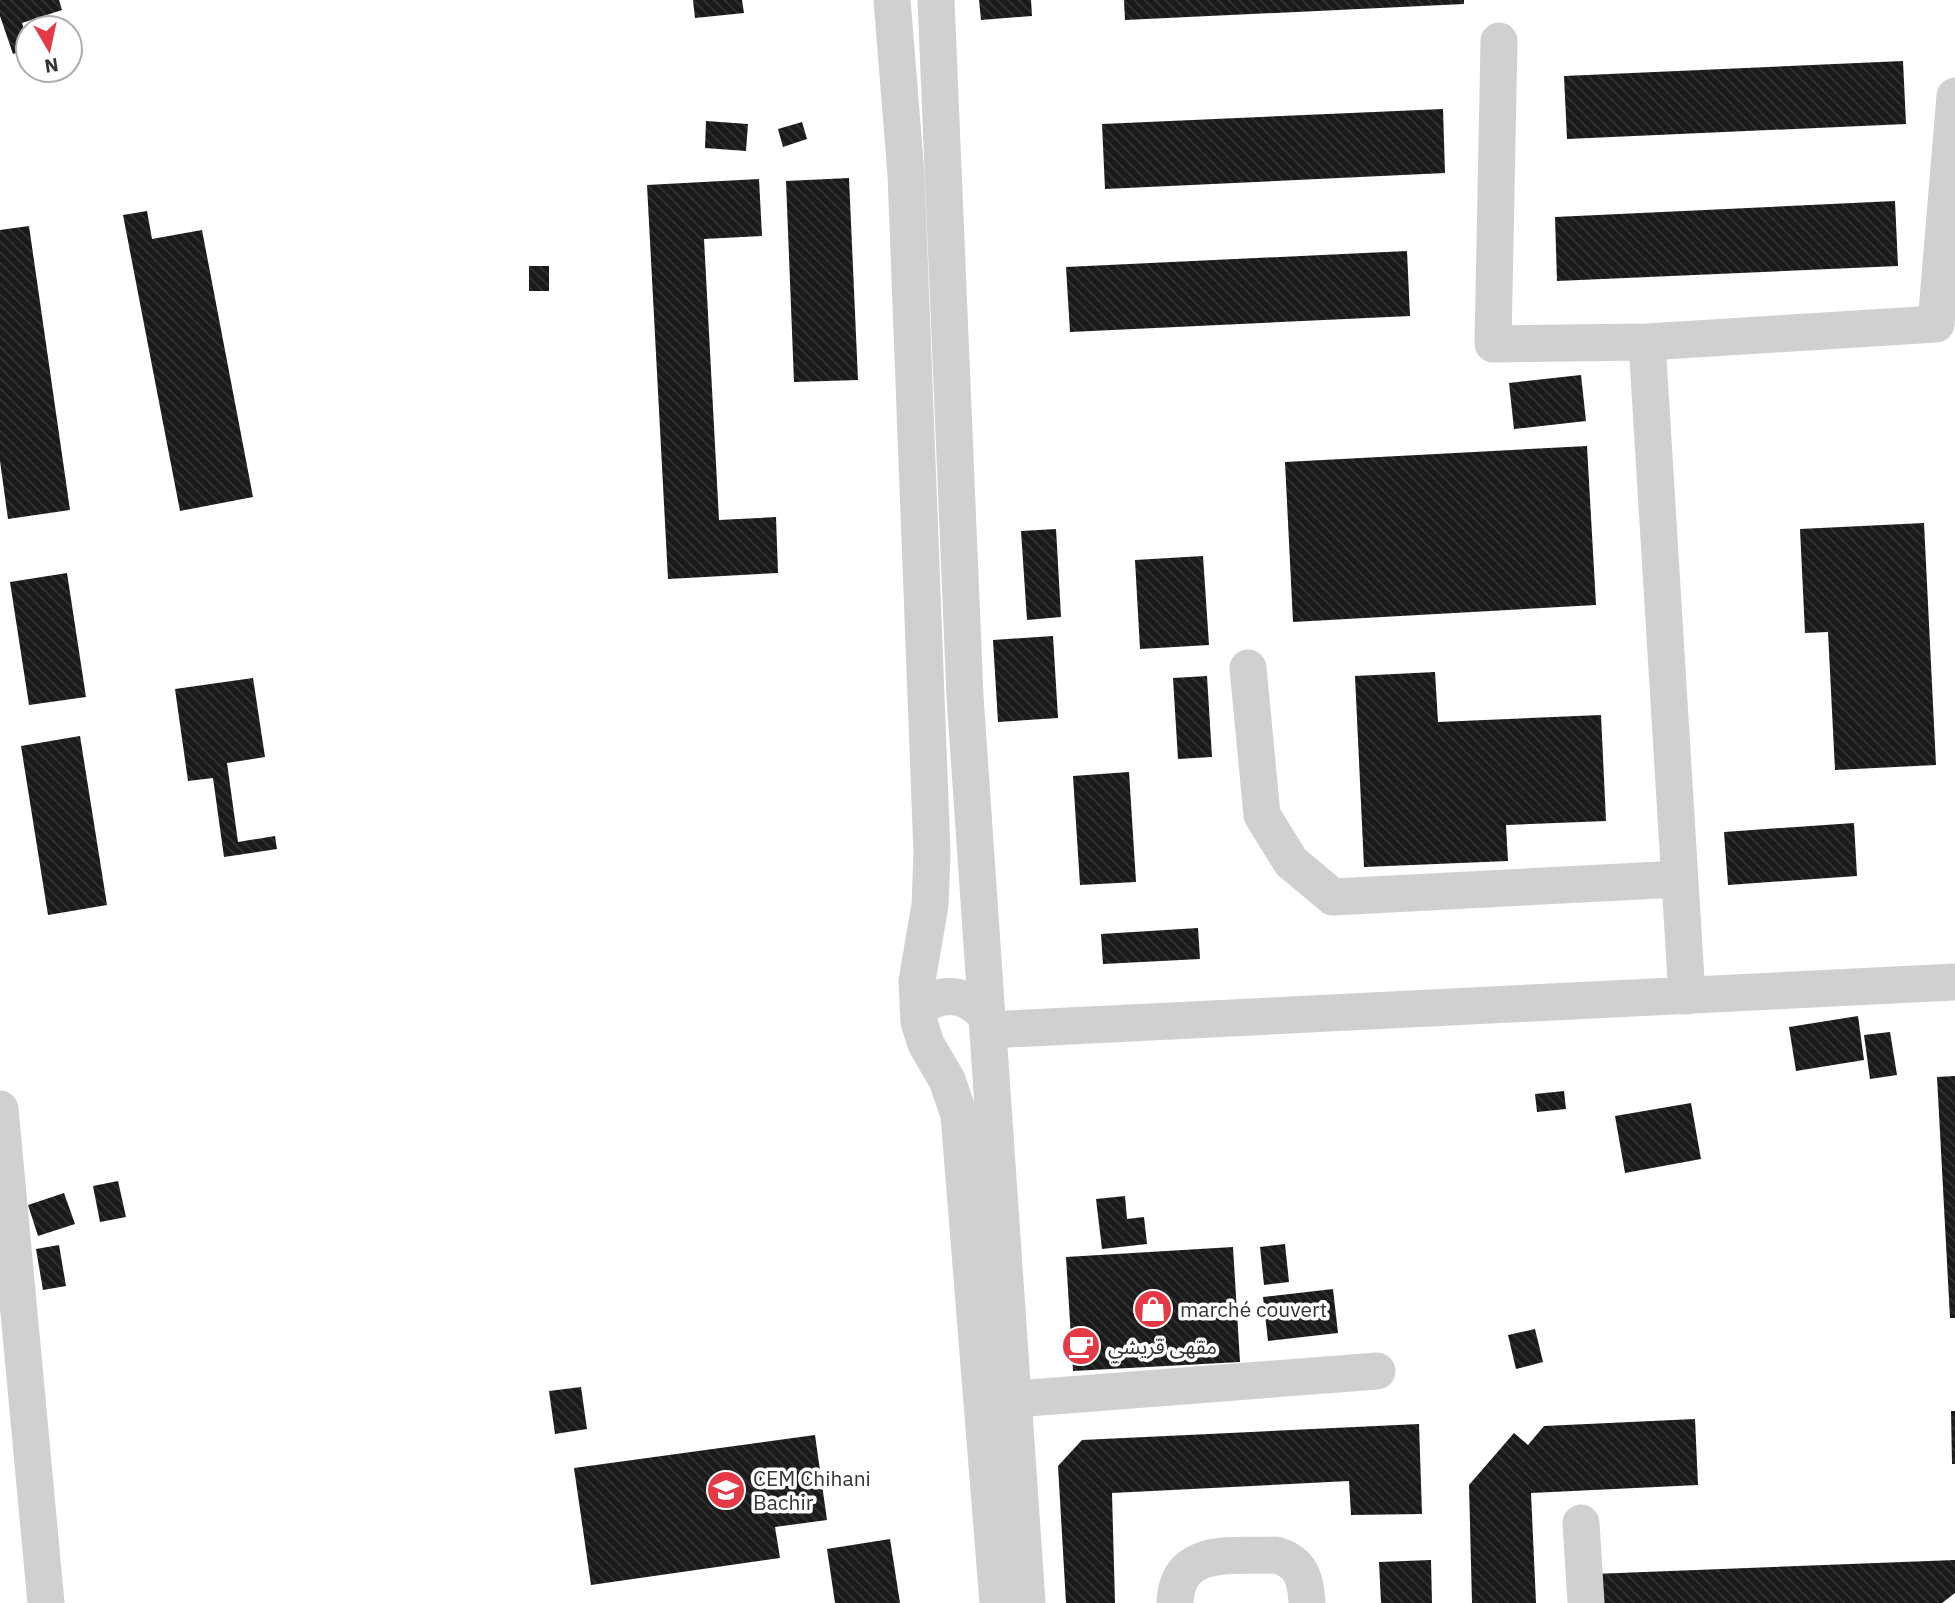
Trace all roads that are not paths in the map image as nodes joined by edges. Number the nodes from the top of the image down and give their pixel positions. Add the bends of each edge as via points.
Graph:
1 (892, 0) edge
2 (936, 0) edge
3 (1499, 41) dead end
4 (1955, 96) edge
5 (1647, 342) junction
6 (1248, 668) dead end
7 (1679, 879) junction
8 (1955, 982) edge
9 (1687, 996) junction
10 (918, 1009) junction
11 (988, 1033) junction
12 (938, 1065) junction
13 (1, 1126) edge
14 (12, 1369) edge
15 (1377, 1371) dead end
16 (997, 1400) junction
17 (1581, 1523) dead end
18 (46, 1603) edge
19 (998, 1603) edge
20 (1027, 1603) edge
21 (1175, 1603) edge
22 (1307, 1603) edge
23 (1586, 1603) edge

1 - 10 street via 906,174 933,879 919,964
2 - 11 street via 964,683
3 - 5 street via 1493,344
4 - 5 street via 1936,324
5 - 7 street
6 - 7 street via 1262,815 1291,862 1334,897
7 - 9 street
8 - 9 street
9 - 11 street via 1072,1024
10 - 11 street via 941,996 967,999 978,1006
10 - 12 street via 926,1044
11 - 12 street via 975,1066 947,1069
11 - 16 street
12 - 16 street via 960,1115
13 - 14 street
14 - 18 street
15 - 16 street
16 - 19 street
16 - 20 street
17 - 23 street
21 - 22 street via 1179,1579 1195,1562 1276,1555 1301,1571

